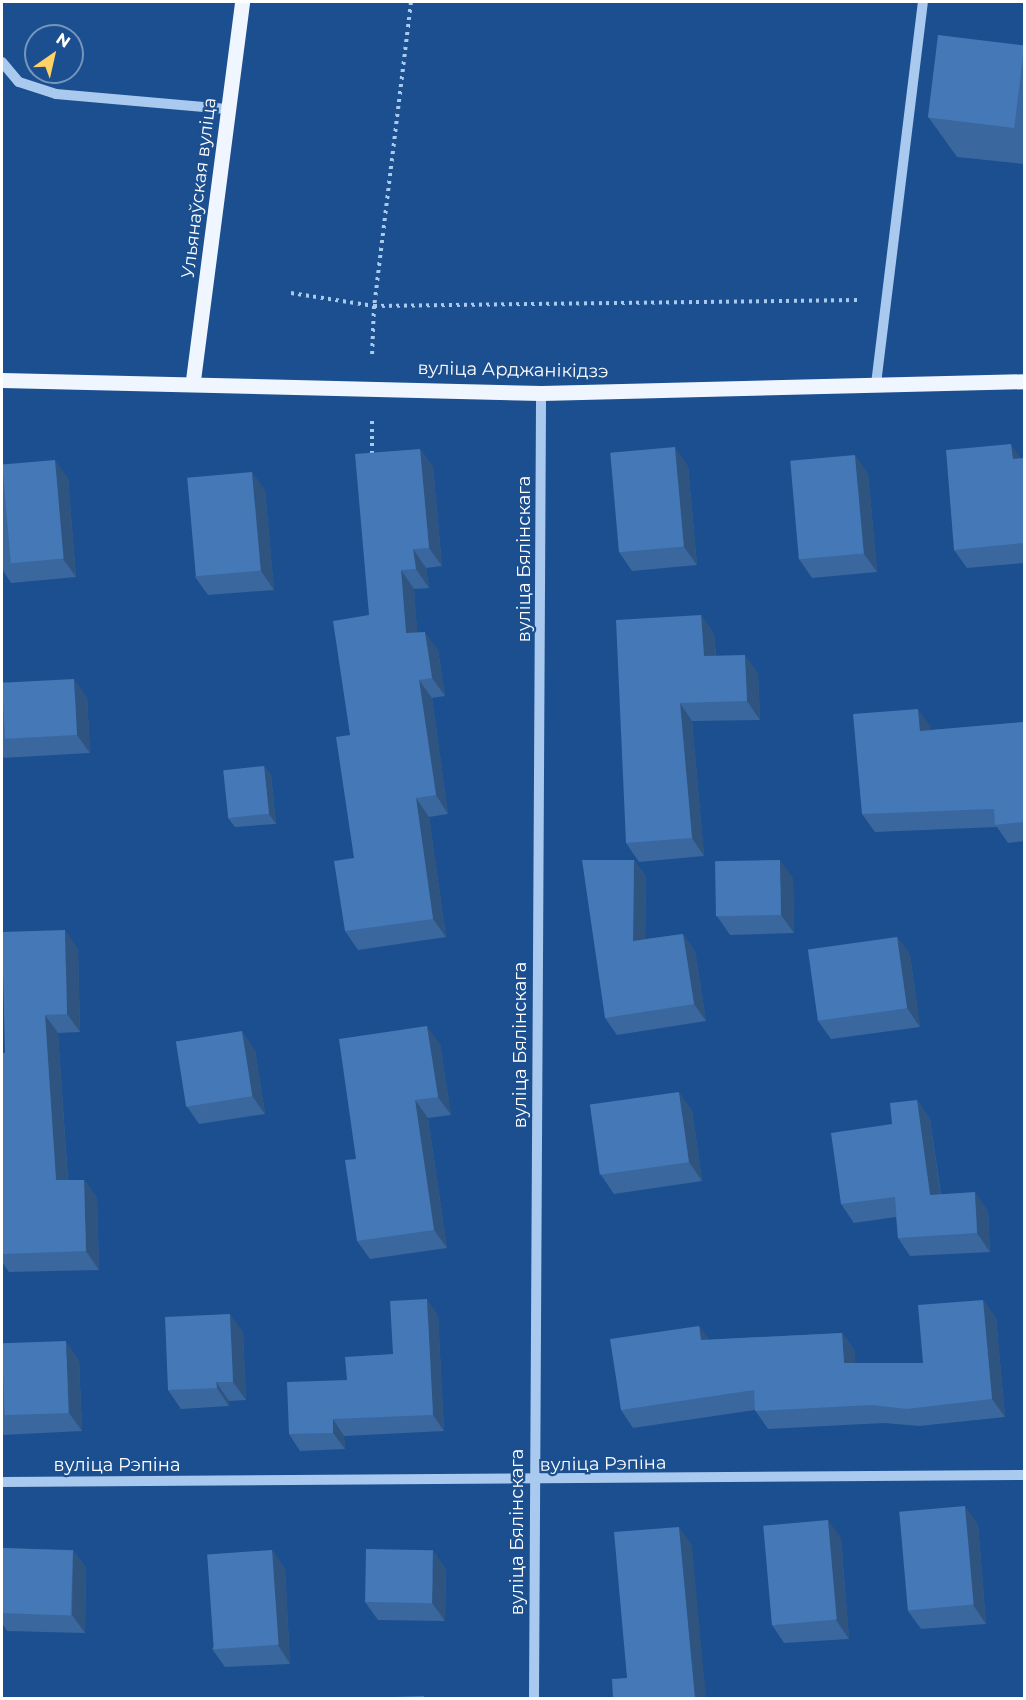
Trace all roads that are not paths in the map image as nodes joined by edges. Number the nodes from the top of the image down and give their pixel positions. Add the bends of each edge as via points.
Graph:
1 (242, 2) edge
2 (923, 2) edge
3 (2, 62) edge
4 (230, 109) junction
5 (2, 380) edge
6 (193, 380) junction
7 (1024, 381) edge
8 (876, 384) junction
9 (541, 393) junction
10 (1024, 1475) edge
11 (2, 1482) edge
12 (533, 1482) junction
13 (534, 1698) edge

1 - 4 main road, Ульянаўская вуліца
2 - 8 street
3 - 4 street via 19,82 56,94
4 - 6 main road, Ульянаўская вуліца
5 - 6 main road, вуліца Арджанікідзэ
6 - 9 main road, вуліца Арджанікідзэ
7 - 8 main road, вуліца Арджанікідзэ
8 - 9 main road, вуліца Арджанікідзэ
9 - 12 street, вуліца Бялінскага
10 - 12 street, вуліца Рэпіна
11 - 12 street, вуліца Рэпіна
12 - 13 street, вуліца Бялінскага

